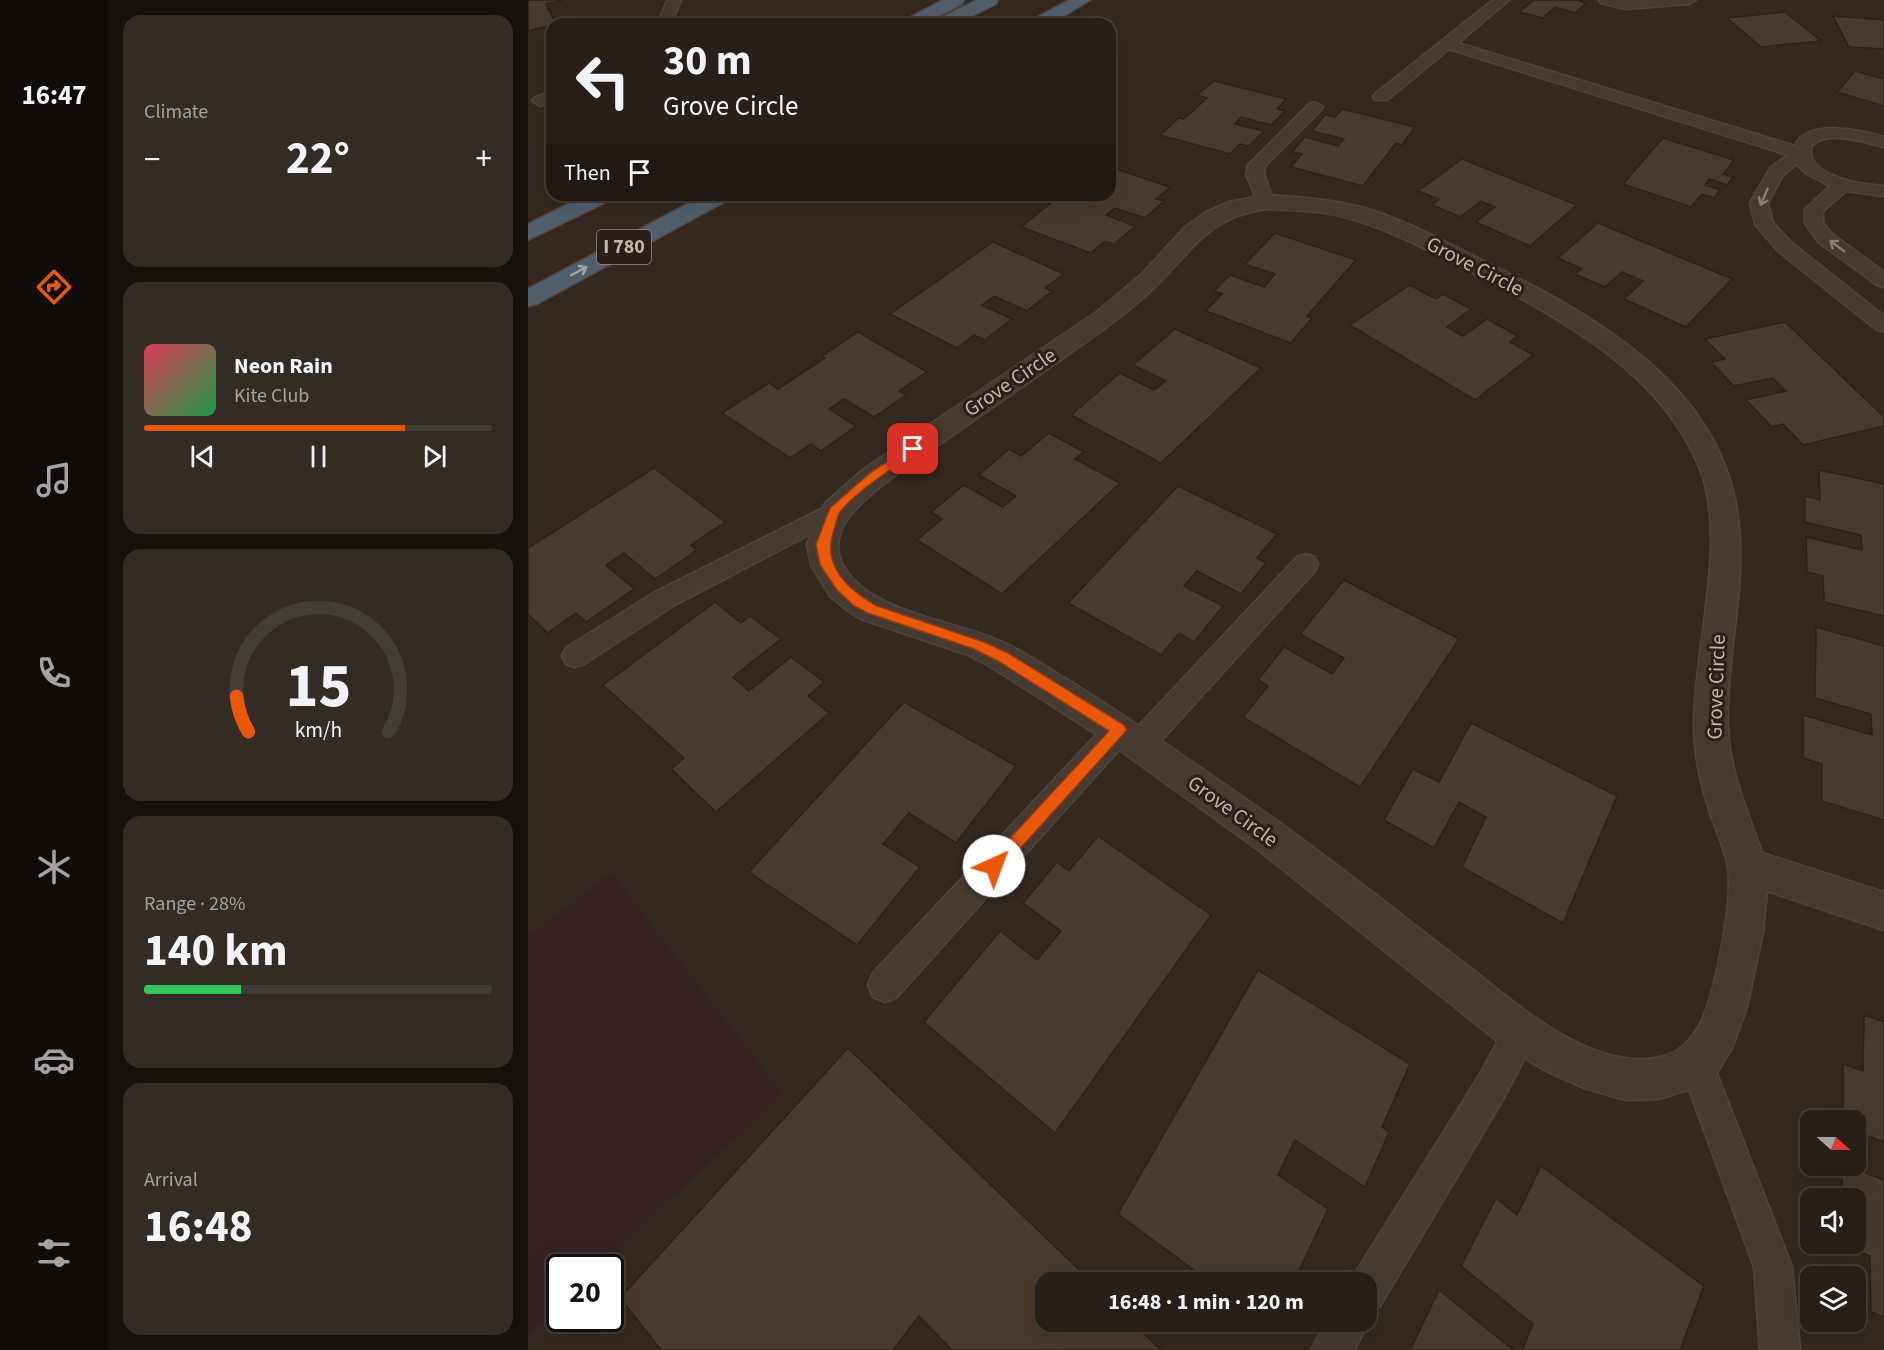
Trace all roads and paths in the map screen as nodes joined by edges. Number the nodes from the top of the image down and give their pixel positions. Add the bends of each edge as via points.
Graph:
1 (674, 0) edge
2 (956, 0) edge
3 (990, 0) edge
4 (1082, 0) edge
5 (1502, 0) edge
6 (1606, 0) edge
7 (1689, 0) edge
8 (669, 18) edge
9 (922, 18) edge
10 (954, 18) edge
11 (1049, 18) edge
12 (1447, 44) junction
13 (1381, 97) dead end
14 (1315, 107) dead end
15 (1884, 142) edge
16 (1800, 153) junction
17 (1842, 184) junction
18 (1884, 191) edge
19 (591, 201) edge
20 (709, 201) edge
21 (1265, 202) junction
22 (528, 233) edge
23 (1884, 281) edge
24 (528, 299) edge
25 (1884, 326) edge
26 (834, 511) junction
27 (1306, 564) dead end
28 (574, 656) dead end
29 (1130, 737) junction
30 (1747, 866) junction
31 (1884, 911) edge
32 (885, 985) dead end
33 (1521, 1033) junction
34 (1696, 1062) junction
35 (1377, 1274) edge
36 (1343, 1332) edge
37 (1331, 1350) edge
38 (1780, 1350) edge

1 - 8 lane
2 - 9 highway
3 - 10 highway
4 - 11 highway
5 - 12 lane
6 - 7 lane via 1625,5
12 - 13 lane
12 - 16 lane
14 - 21 lane via 1257,165 1255,174
15 - 16 lane via 1862,135 1825,134 1811,138 1802,145
16 - 17 lane via 1813,170
16 -> 25 lane via 1776,171 1759,203 1764,224 1785,247
17 - 18 lane
23 -> 17 lane via 1825,238 1814,223 1814,209
19 - 22 highway, I 780
24 -> 20 highway, I 780
21 - 26 street, Grove Circle via 1214,217 1193,232 1149,280 1107,316 874,476
21 - 30 street, Grove Circle via 1341,209 1405,230 1580,323 1652,378 1678,408 1717,476 1725,524 1711,726 1714,762
26 - 28 lane via 664,599
26 - 29 street, Grove Circle via 822,544 826,565 841,587 859,602 1003,657
27 - 29 lane
29 - 32 lane
29 - 33 street, Grove Circle via 1270,837
30 - 31 street
30 - 34 street, Grove Circle via 1747,916 1727,1008 1712,1044
33 - 34 street, Grove Circle via 1558,1055 1617,1077 1676,1076
33 - 35 lane
34 - 38 lane via 1773,1268
36 - 37 lane

